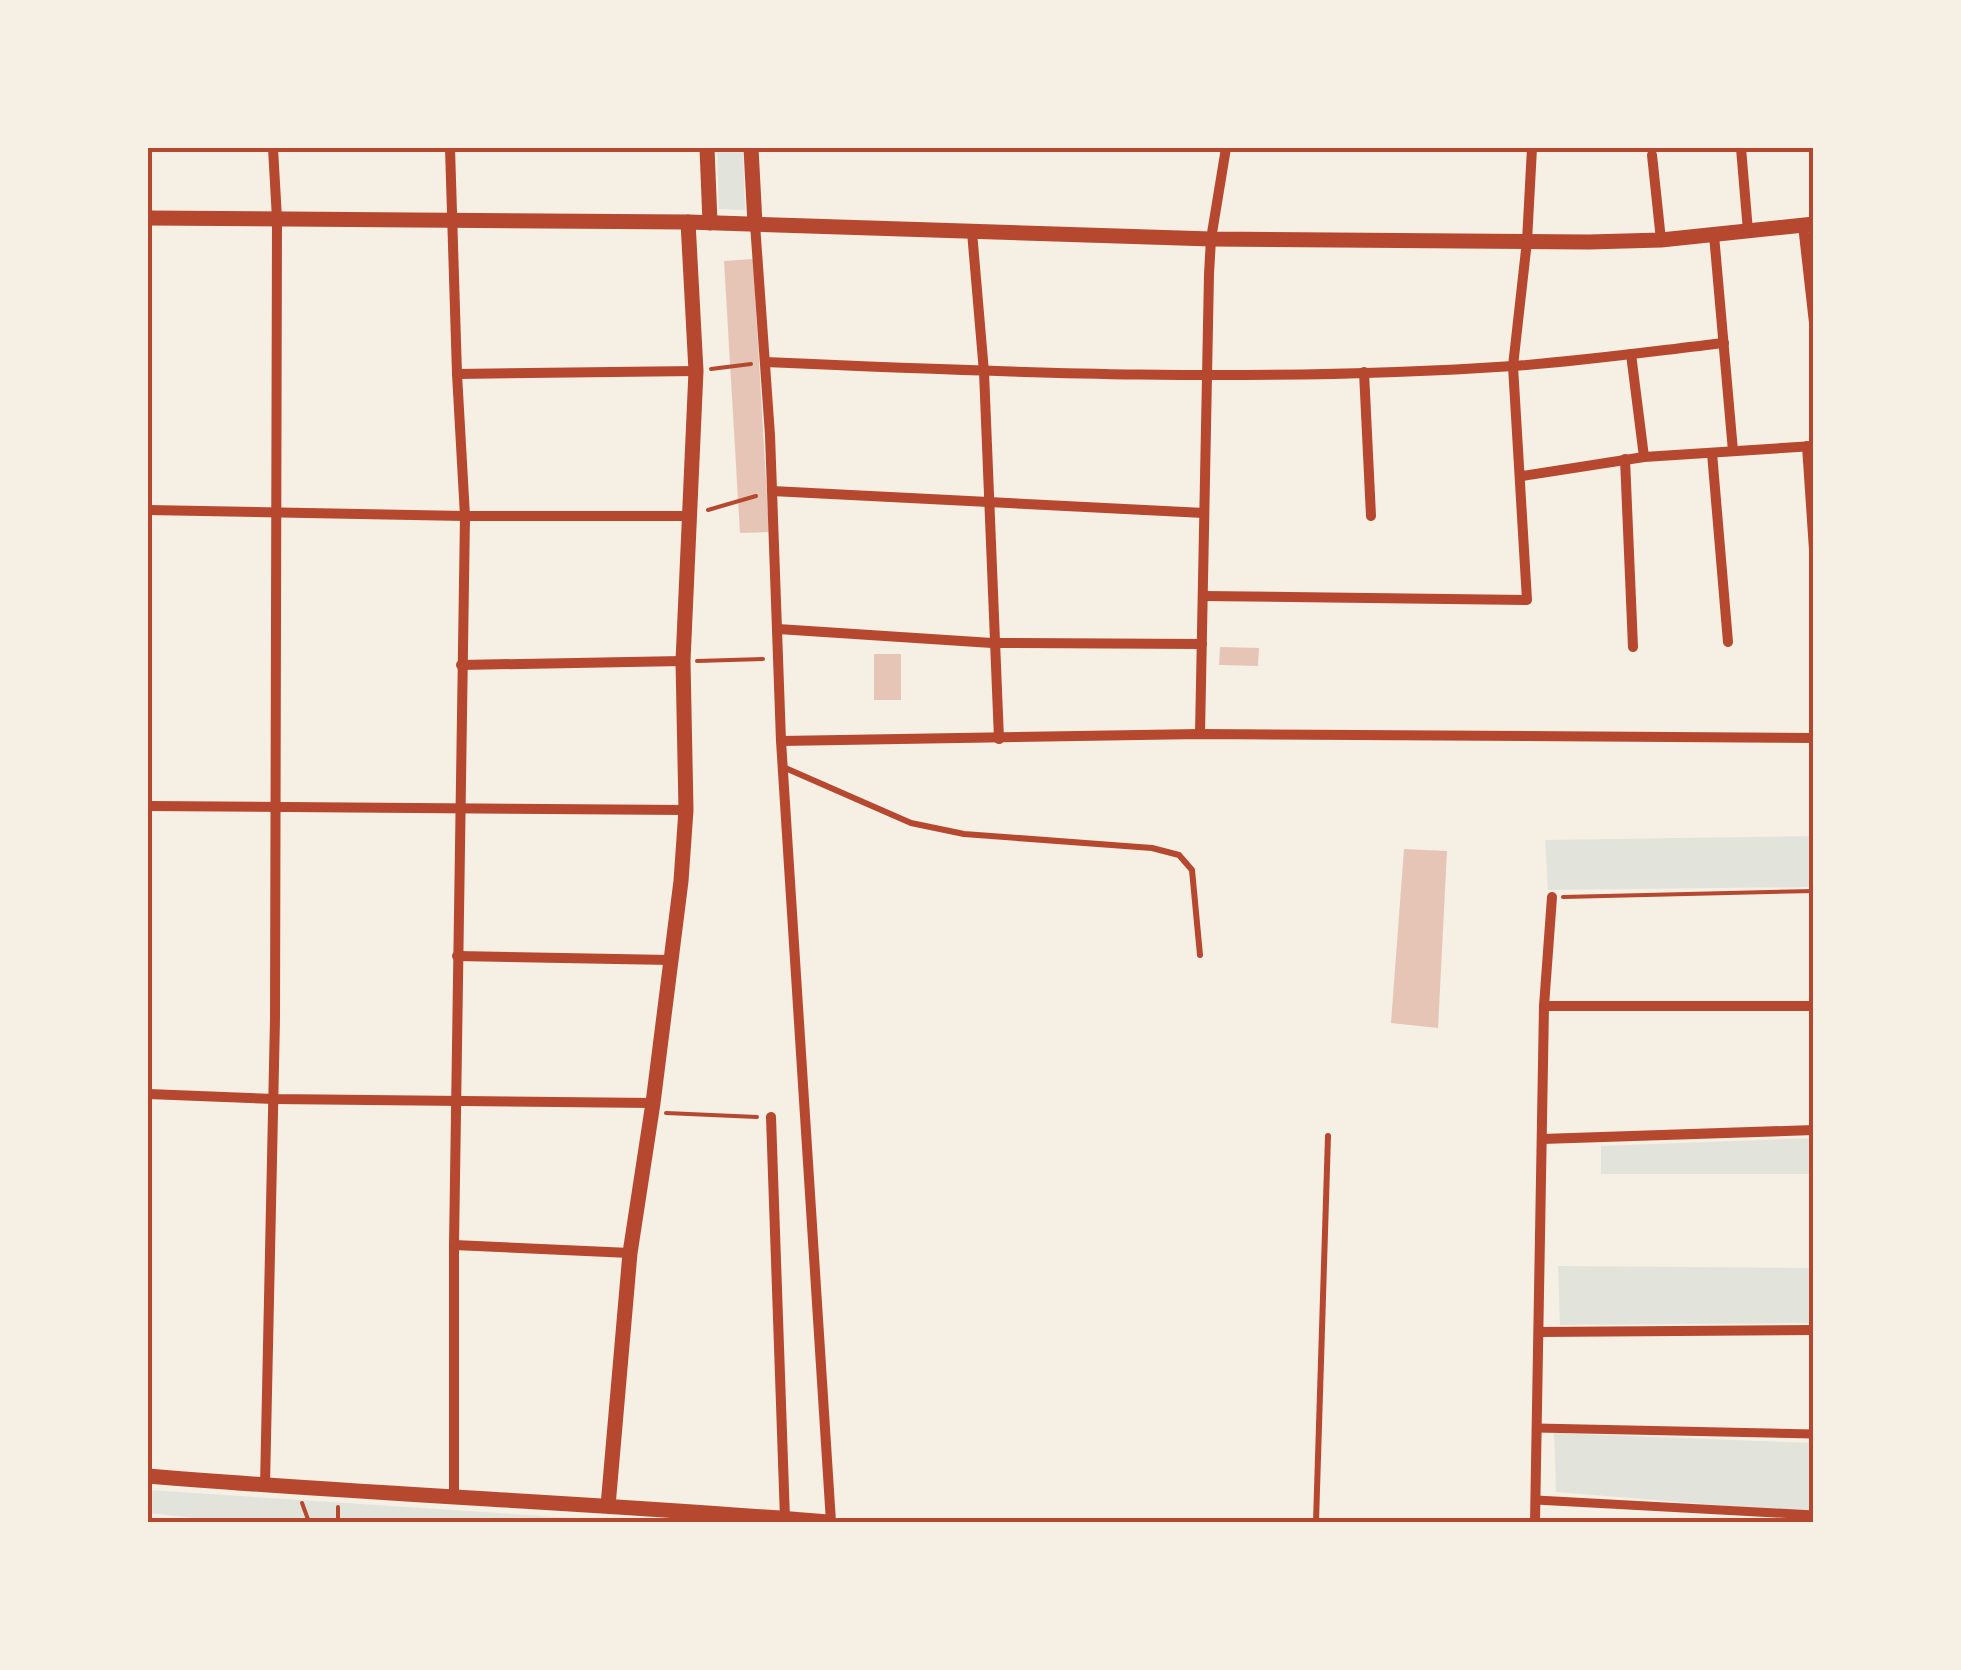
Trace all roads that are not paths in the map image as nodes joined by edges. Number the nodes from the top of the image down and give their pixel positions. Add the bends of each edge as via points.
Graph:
1 (273, 148) edge
2 (450, 148) edge
3 (707, 148) edge
4 (750, 148) edge
5 (1226, 148) edge
6 (1532, 148) edge
7 (1741, 148) edge
8 (1652, 155) dead end
9 (148, 218) edge
10 (277, 219) junction
11 (452, 220) junction
12 (688, 222) junction
13 (710, 223) junction
14 (755, 224) junction
15 (1808, 224) edge
16 (1748, 231) junction
17 (972, 232) junction
18 (1714, 235) junction
19 (1210, 239) junction
20 (1661, 240) junction
21 (1527, 241) junction
22 (1814, 323) edge
23 (1724, 343) junction
24 (1631, 354) junction
25 (765, 362) junction
26 (1513, 366) junction
27 (696, 371) junction
28 (984, 372) junction
29 (1364, 372) junction
30 (456, 374) junction
31 (1208, 376) junction
32 (1810, 446) edge
33 (1733, 451) junction
34 (1712, 453) junction
35 (1644, 457) junction
36 (1625, 460) junction
37 (1522, 476) junction
38 (772, 491) junction
39 (988, 502) junction
40 (148, 510) edge
41 (276, 513) junction
42 (1204, 513) junction
43 (465, 516) junction
44 (689, 516) junction
45 (1370, 516) dead end
46 (1814, 550) edge
47 (1203, 596) junction
48 (778, 629) junction
49 (1728, 642) dead end
50 (992, 643) junction
51 (1202, 644) junction
52 (1633, 646) dead end
53 (683, 661) junction
54 (461, 665) junction
55 (1200, 734) junction
56 (1814, 738) edge
57 (999, 739) junction
58 (781, 740) junction
59 (783, 767) junction
60 (148, 806) edge
61 (277, 807) junction
62 (460, 808) junction
63 (686, 810) junction
64 (1552, 897) road end
65 (1200, 955) dead end
66 (458, 956) junction
67 (670, 960) junction
68 (1544, 1006) junction
69 (1814, 1006) edge
70 (148, 1094) edge
71 (274, 1100) junction
72 (458, 1101) junction
73 (653, 1108) junction
74 (771, 1117) road end
75 (1814, 1130) edge
76 (1328, 1136) dead end
77 (1542, 1138) junction
78 (454, 1246) junction
79 (630, 1254) junction
80 (1814, 1330) edge
81 (1539, 1332) junction
82 (1537, 1428) junction
83 (1814, 1434) edge
84 (148, 1476) edge
85 (265, 1486) junction
86 (454, 1497) junction
87 (1536, 1500) junction
88 (608, 1506) junction
89 (1814, 1515) edge
90 (775, 1520) edge
91 (829, 1522) edge
92 (1316, 1522) edge
93 (1536, 1522) edge

1 - 10 street
2 - 11 street
3 - 13 street
4 - 14 street
5 - 19 street
6 - 21 street
7 - 16 street
8 - 20 street
9 - 10 street
10 - 11 street
10 - 41 street
11 - 12 street
11 - 30 street
12 - 13 street
12 - 27 street
13 - 14 street
14 - 17 street
14 - 25 street
15 - 16 street
15 - 22 street
16 - 18 street
17 - 19 street
17 - 28 street
18 - 20 street
18 - 23 street
19 - 21 street
19 - 31 street
20 - 21 street
21 - 26 street
23 - 24 street
23 - 33 street
24 - 26 street
24 - 35 street
25 - 28 street
25 - 38 street
26 - 29 street
26 - 37 street
27 - 30 street
27 - 44 street
28 - 31 street
28 - 39 street
29 - 31 street
29 - 45 street
30 - 43 street
31 - 42 street
32 - 33 street
32 - 46 street
33 - 34 street
34 - 35 street
34 - 49 street
35 - 36 street
36 - 37 street
36 - 52 street
37 - 47 street via 1527,600
38 - 39 street
38 - 48 street
39 - 42 street
39 - 50 street
40 - 41 street
41 - 43 street
41 - 61 street
42 - 47 street
43 - 44 street
43 - 54 street
44 - 53 street
47 - 51 street
48 - 50 street
48 - 58 street
50 - 51 street
50 - 57 street
51 - 55 street
53 - 54 street
53 - 63 street
54 - 62 street
55 - 56 street
55 - 57 street
57 - 58 street
58 - 59 street
59 - 65 lane via 910,823 1179,855 1192,870
59 - 91 street
60 - 61 street
61 - 62 street
61 - 71 street
62 - 63 street
62 - 66 street
63 - 67 street
64 - 68 street
66 - 67 street
66 - 72 street
67 - 73 street
68 - 69 street
68 - 77 street
70 - 71 street
71 - 72 street
71 - 85 street
72 - 73 street
72 - 78 street
73 - 79 street
74 - 90 street
75 - 77 street
76 - 92 lane
77 - 81 street
78 - 79 street
78 - 86 street
79 - 88 street
80 - 81 street
81 - 82 street
82 - 83 street
82 - 87 street
84 - 85 street
85 - 86 street
86 - 88 street
87 - 89 street
87 - 93 street
88 - 90 street
90 - 91 street

